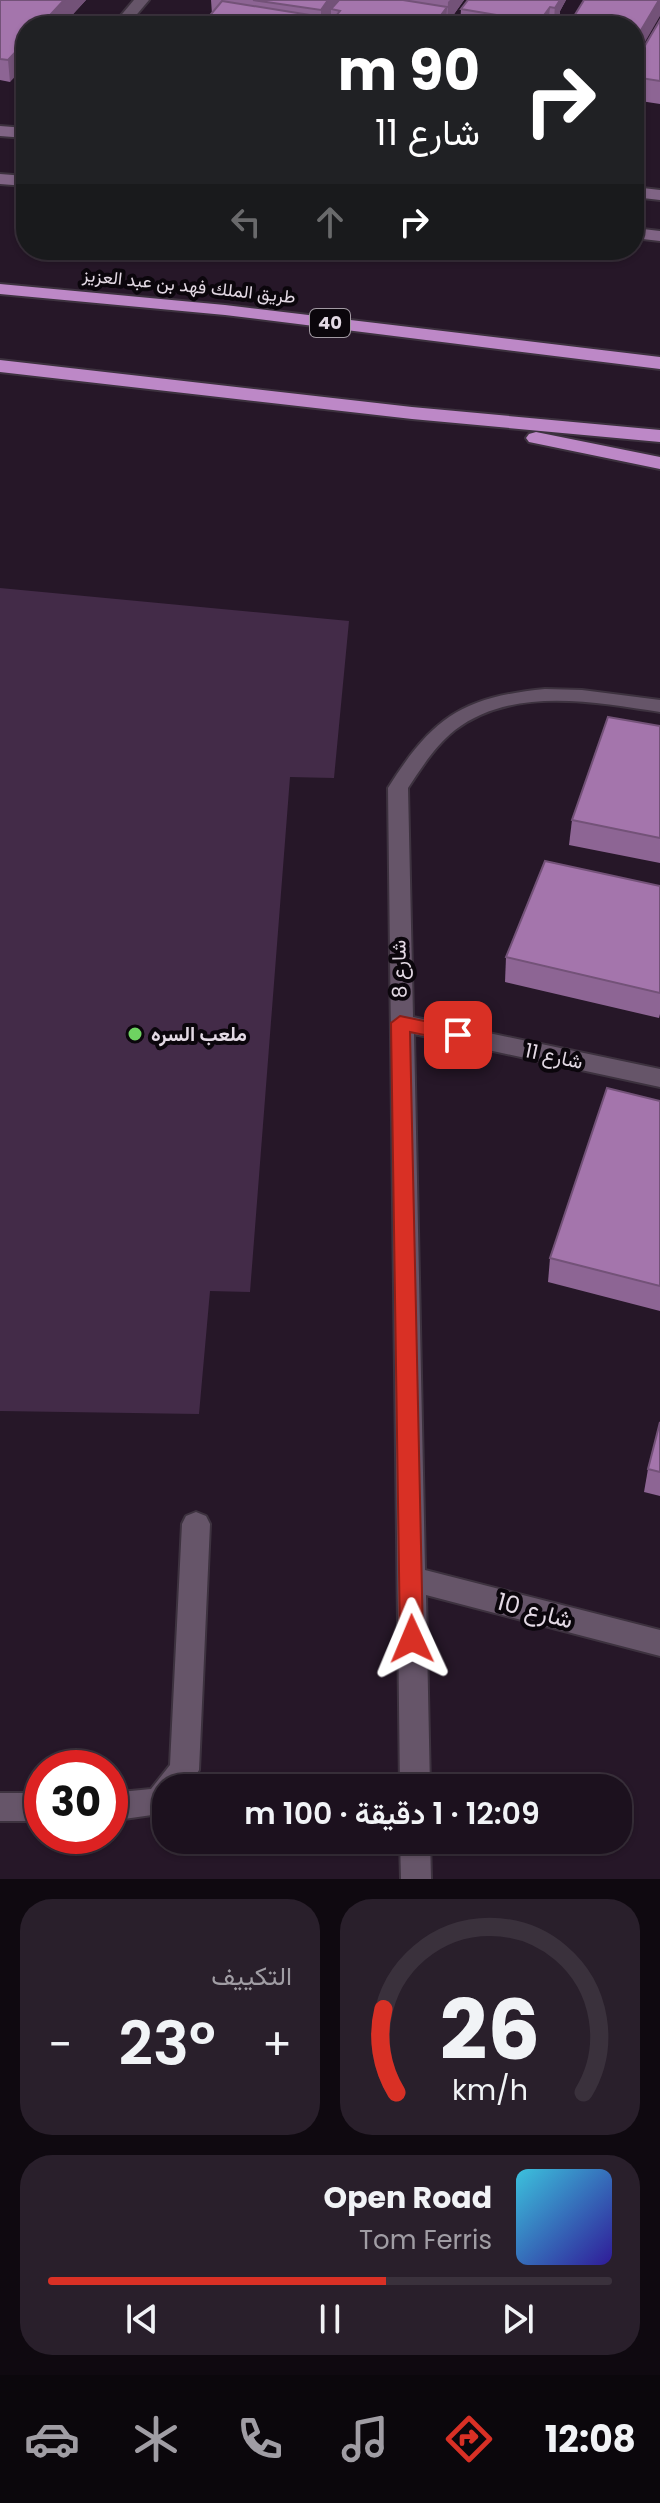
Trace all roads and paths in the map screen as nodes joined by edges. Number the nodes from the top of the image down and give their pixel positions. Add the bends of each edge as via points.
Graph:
1 (142, 0) edge
2 (128, 16) edge
3 (0, 289) edge
4 (660, 363) edge
5 (0, 366) edge
6 (412, 413) junction
7 (660, 436) edge
8 (660, 463) edge
9 (660, 706) edge
10 (400, 1023) junction
11 (660, 1078) edge
12 (196, 1524) dead end
13 (411, 1579) junction
14 (660, 1643) edge
15 (181, 1774) edge
16 (415, 1774) edge
17 (152, 1803) edge
18 (128, 1805) edge
19 (0, 1807) edge
20 (24, 1807) edge
21 (415, 1854) edge
22 (416, 1879) edge

1 - 2 street
3 - 4 highway, طريق الملك فهد بن عبد العزيز / 40 via 225,310
5 - 6 highway
6 - 7 highway
6 - 8 highway
9 - 10 street, شارع 8 via 586,695 523,696 471,711 422,747 397,798
10 - 11 street, شارع 11
10 - 13 street, شارع 8
12 - 15 street
13 - 14 street, شارع 10
13 - 16 street, شارع 8
17 - 18 street
19 - 20 street
21 - 22 street

